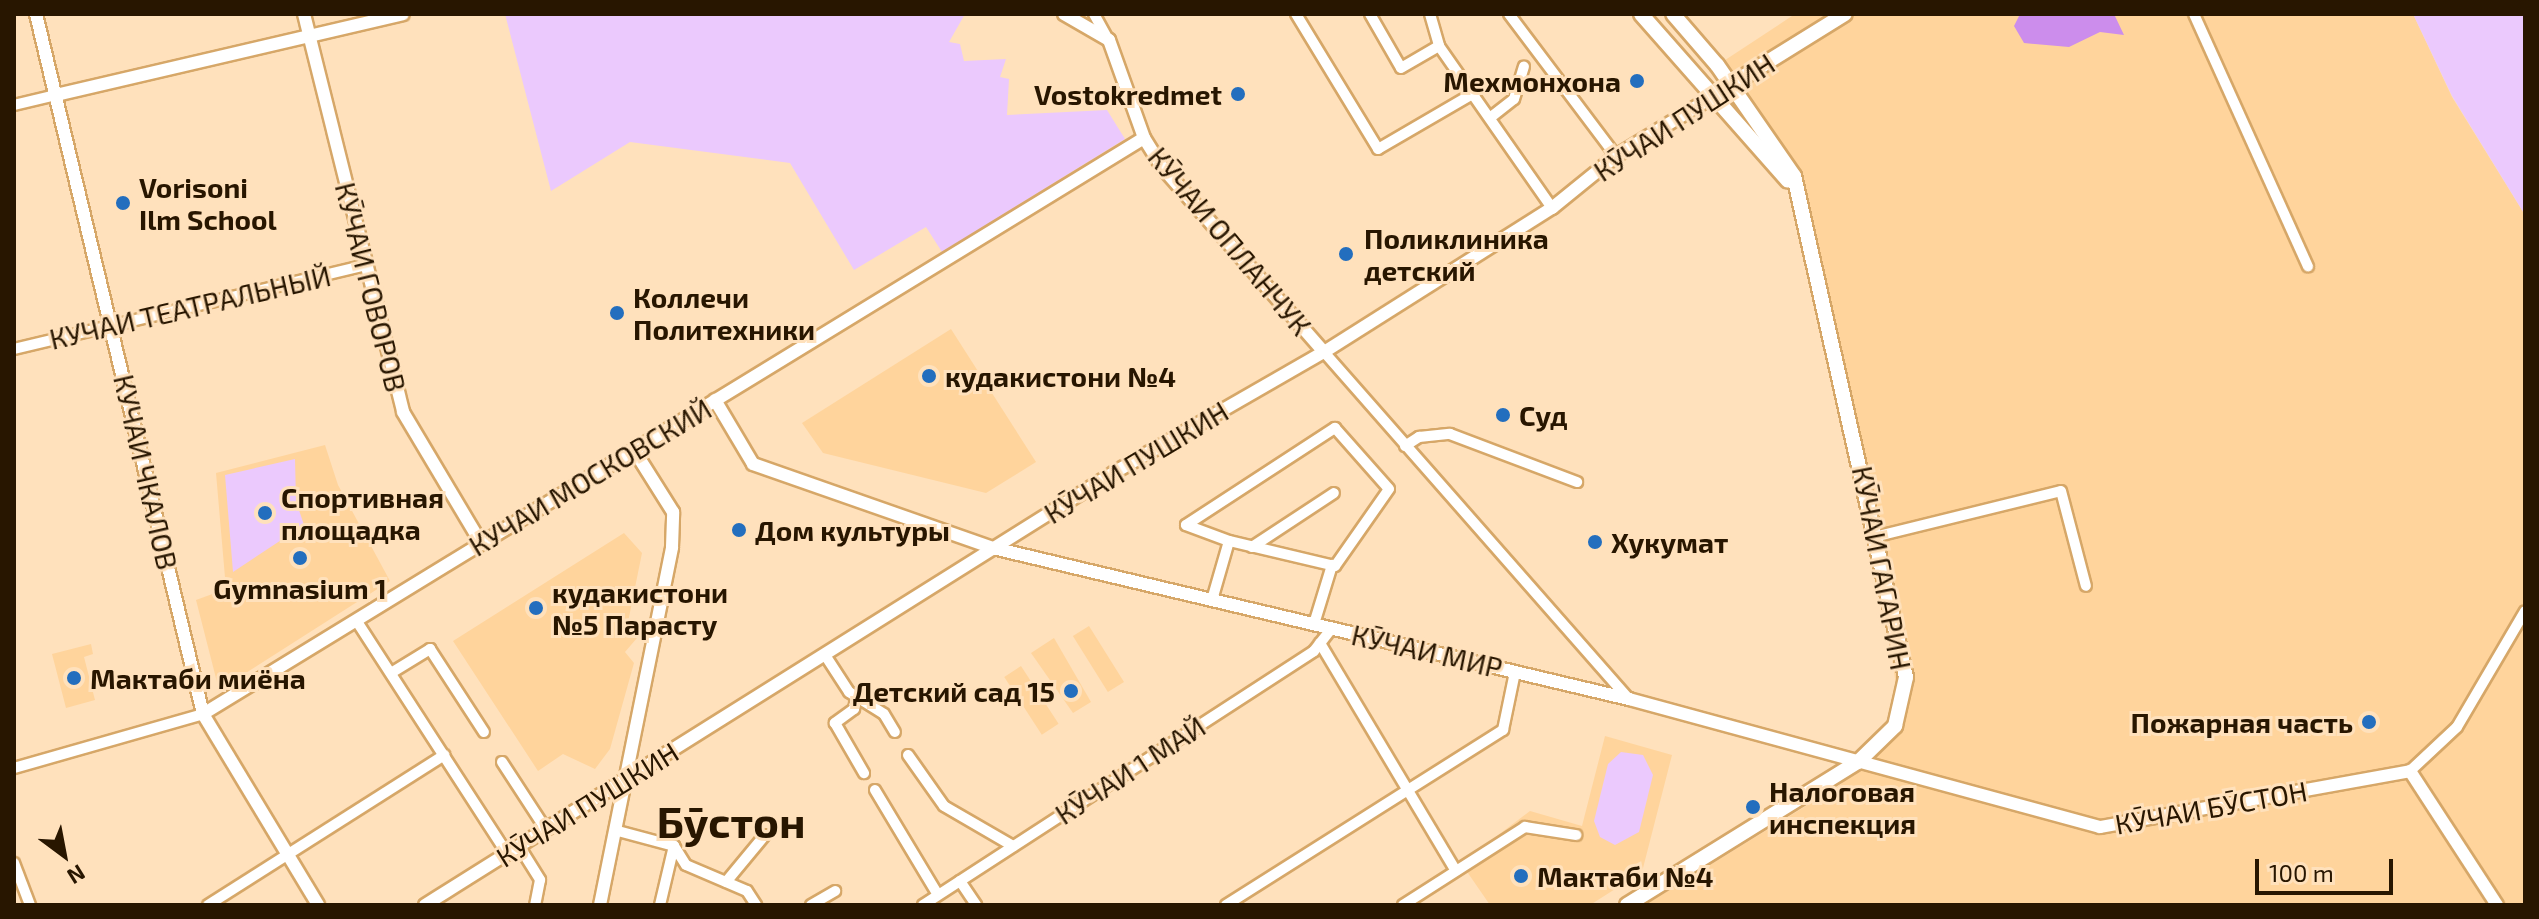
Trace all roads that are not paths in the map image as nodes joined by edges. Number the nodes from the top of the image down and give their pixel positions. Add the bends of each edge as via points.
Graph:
1 (36, 14) edge
2 (304, 14) edge
3 (403, 14) edge
4 (1064, 14) edge
5 (1094, 14) edge
6 (1296, 14) edge
7 (1370, 14) edge
8 (1430, 14) edge
9 (1509, 14) edge
10 (1641, 14) edge
11 (1673, 14) edge
12 (1845, 14) edge
13 (2194, 14) edge
14 (309, 36) junction
15 (1109, 40) junction
16 (1439, 46) junction
17 (1524, 66) dead end
18 (1731, 85) junction
19 (1476, 92) junction
20 (56, 95) junction
21 (1714, 96) junction
22 (14, 105) edge
23 (1491, 117) junction
24 (1144, 138) junction
25 (1616, 156) junction
26 (1797, 189) junction
27 (1552, 208) junction
28 (366, 265) junction
29 (2308, 266) dead end
30 (111, 326) junction
31 (14, 349) edge
32 (1324, 352) junction
33 (715, 400) junction
34 (1405, 446) junction
35 (634, 450) junction
36 (1577, 482) dead end
37 (1334, 493) dead end
38 (1878, 536) junction
39 (1229, 541) junction
40 (481, 543) junction
41 (1252, 547) junction
42 (993, 548) junction
43 (1332, 565) junction
44 (2086, 586) dead end
45 (1212, 600) junction
46 (2525, 611) edge
47 (356, 620) junction
48 (1314, 624) junction
49 (1332, 628) junction
50 (1320, 643) junction
51 (825, 655) junction
52 (1515, 672) junction
53 (391, 673) junction
54 (856, 697) junction
55 (1629, 699) junction
56 (203, 714) junction
57 (484, 732) dead end
58 (895, 732) dead end
59 (444, 755) junction
60 (908, 755) dead end
61 (502, 762) dead end
62 (1858, 762) junction
63 (14, 768) edge
64 (2410, 771) junction
65 (864, 773) dead end
66 (630, 775) junction
67 (875, 790) dead end
68 (1409, 792) junction
69 (545, 828) junction
70 (618, 831) junction
71 (765, 835) dead end
72 (1576, 835) dead end
73 (519, 846) junction
74 (674, 846) junction
75 (1013, 846) junction
76 (507, 853) junction
77 (288, 855) junction
78 (14, 863) edge
79 (1456, 871) junction
80 (960, 881) junction
81 (726, 882) junction
82 (835, 891) dead end
83 (938, 895) junction
84 (30, 905) edge
85 (208, 905) edge
86 (318, 905) edge
87 (425, 905) edge
88 (535, 905) edge
89 (600, 905) edge
90 (660, 905) edge
91 (756, 905) edge
92 (811, 905) edge
93 (923, 905) edge
94 (976, 905) edge
95 (1226, 905) edge
96 (1403, 905) edge
97 (1627, 905) edge
98 (2497, 905) edge

1 - 20 street, КУЧАИ ЧКАЛОВ
2 - 14 street, КӮЧАИ ГОВОРОВ
3 - 14 street
4 - 15 street
5 - 15 street
6 - 19 street via 1378,149
7 - 16 street via 1401,68
8 - 16 street
9 - 25 street
10 - 21 main road
11 - 18 main road
12 - 18 main road, КӮЧАИ ПУШКИН
13 - 29 street
14 - 20 street
14 - 28 street, КӮЧАИ ГОВОРОВ
15 - 24 street, КӮЧАИ ОПЛАНЧУК
16 - 19 street
17 - 23 street via 1514,99
18 - 21 main road, КӮЧАИ ПУШКИН
18 - 26 main road via 1794,176
19 - 23 street
20 - 22 street
20 - 30 street, КУЧАИ ЧКАЛОВ
21 - 25 street, КӮЧАИ ПУШКИН
21 - 26 main road
23 - 27 street
24 - 32 street, КӮЧАИ ОПЛАНЧУК via 1162,167
24 - 33 street, КУЧАИ МОСКОВСКИЙ
25 - 27 street, КӮЧАИ ПУШКИН
26 - 38 main road, КӮЧАИ ГАГАРИН
27 - 32 street, КӮЧАИ ПУШКИН
28 - 30 street, КУЧАИ ТЕАТРАЛЬНЫЙ
28 - 40 street, КӮЧАИ ГОВОРОВ via 403,412
30 - 31 street, КУЧАИ ТЕАТРАЛЬНЫЙ
30 - 56 street, КУЧАИ ЧКАЛОВ
32 - 34 street
32 - 42 street, КӮЧАИ ПУШКИН
33 - 35 street, КУЧАИ МОСКОВСКИЙ
33 - 42 street via 753,464
34 - 36 street via 1419,437 1450,434
34 - 55 street
35 - 40 street, КУЧАИ МОСКОВСКИЙ
35 - 66 street via 673,512 672,547
37 - 41 street
38 - 44 street via 2061,491
38 - 62 main road, КӮЧАИ ГАГАРИН via 1906,677 1895,726
39 - 41 street
39 - 43 street via 1186,525 1335,428 1389,489
39 - 45 street
40 - 47 street, КУЧАИ МОСКОВСКИЙ
41 - 43 street
42 - 45 street, КӮЧАИ МИР
42 - 51 street, КӮЧАИ ПУШКИН
43 - 48 street
45 - 48 street, КӮЧАИ МИР
46 - 64 street via 2457,727
47 - 53 street
47 - 56 street, КУЧАИ МОСКОВСКИЙ
48 - 49 street, КӮЧАИ МИР
49 - 50 street, КӮЧАИ 1 МАЙ
49 - 52 street, КӮЧАИ МИР
50 - 68 street
50 - 75 street, КӮЧАИ 1 МАЙ
51 - 54 street
51 - 66 street, КӮЧАИ ПУШКИН
52 - 55 street, КӮЧАИ МИР
52 - 68 street via 1503,730
53 - 57 street via 430,649
53 - 59 street
54 - 58 street via 884,714
54 - 65 street via 854,709 835,723
55 - 62 street, КӮЧАИ МИР
56 - 63 street, КУЧАИ МОСКОВСКИЙ
56 - 77 street, КУЧАИ ЧКАЛОВ
59 - 76 street
59 - 77 street
60 - 75 street via 944,806
61 - 69 street
62 - 64 street, КӮЧАИ БӮСТОН via 2100,827
62 - 97 main road, КӮЧАИ ГАГАРИН
64 - 98 street
66 - 69 street, КӮЧАИ ПУШКИН
66 - 70 street
67 - 83 street
68 - 79 street
68 - 95 street
69 - 73 street, КӮЧАИ ПУШКИН
70 - 74 street
70 - 89 street
71 - 81 street
72 - 79 street via 1525,827
73 - 76 street, КӮЧАИ ПУШКИН
73 - 88 street via 540,880
74 - 81 street via 686,865
74 - 90 street
75 - 80 street, КӮЧАИ 1 МАЙ
76 - 87 street, КӮЧАИ ПУШКИН
77 - 85 street
77 - 86 street, КУЧАИ ЧКАЛОВ
78 - 84 street
79 - 96 street
80 - 83 street, КӮЧАИ 1 МАЙ
80 - 94 street
81 - 91 street via 747,891
82 - 92 street
83 - 93 street, КӮЧАИ 1 МАЙ

